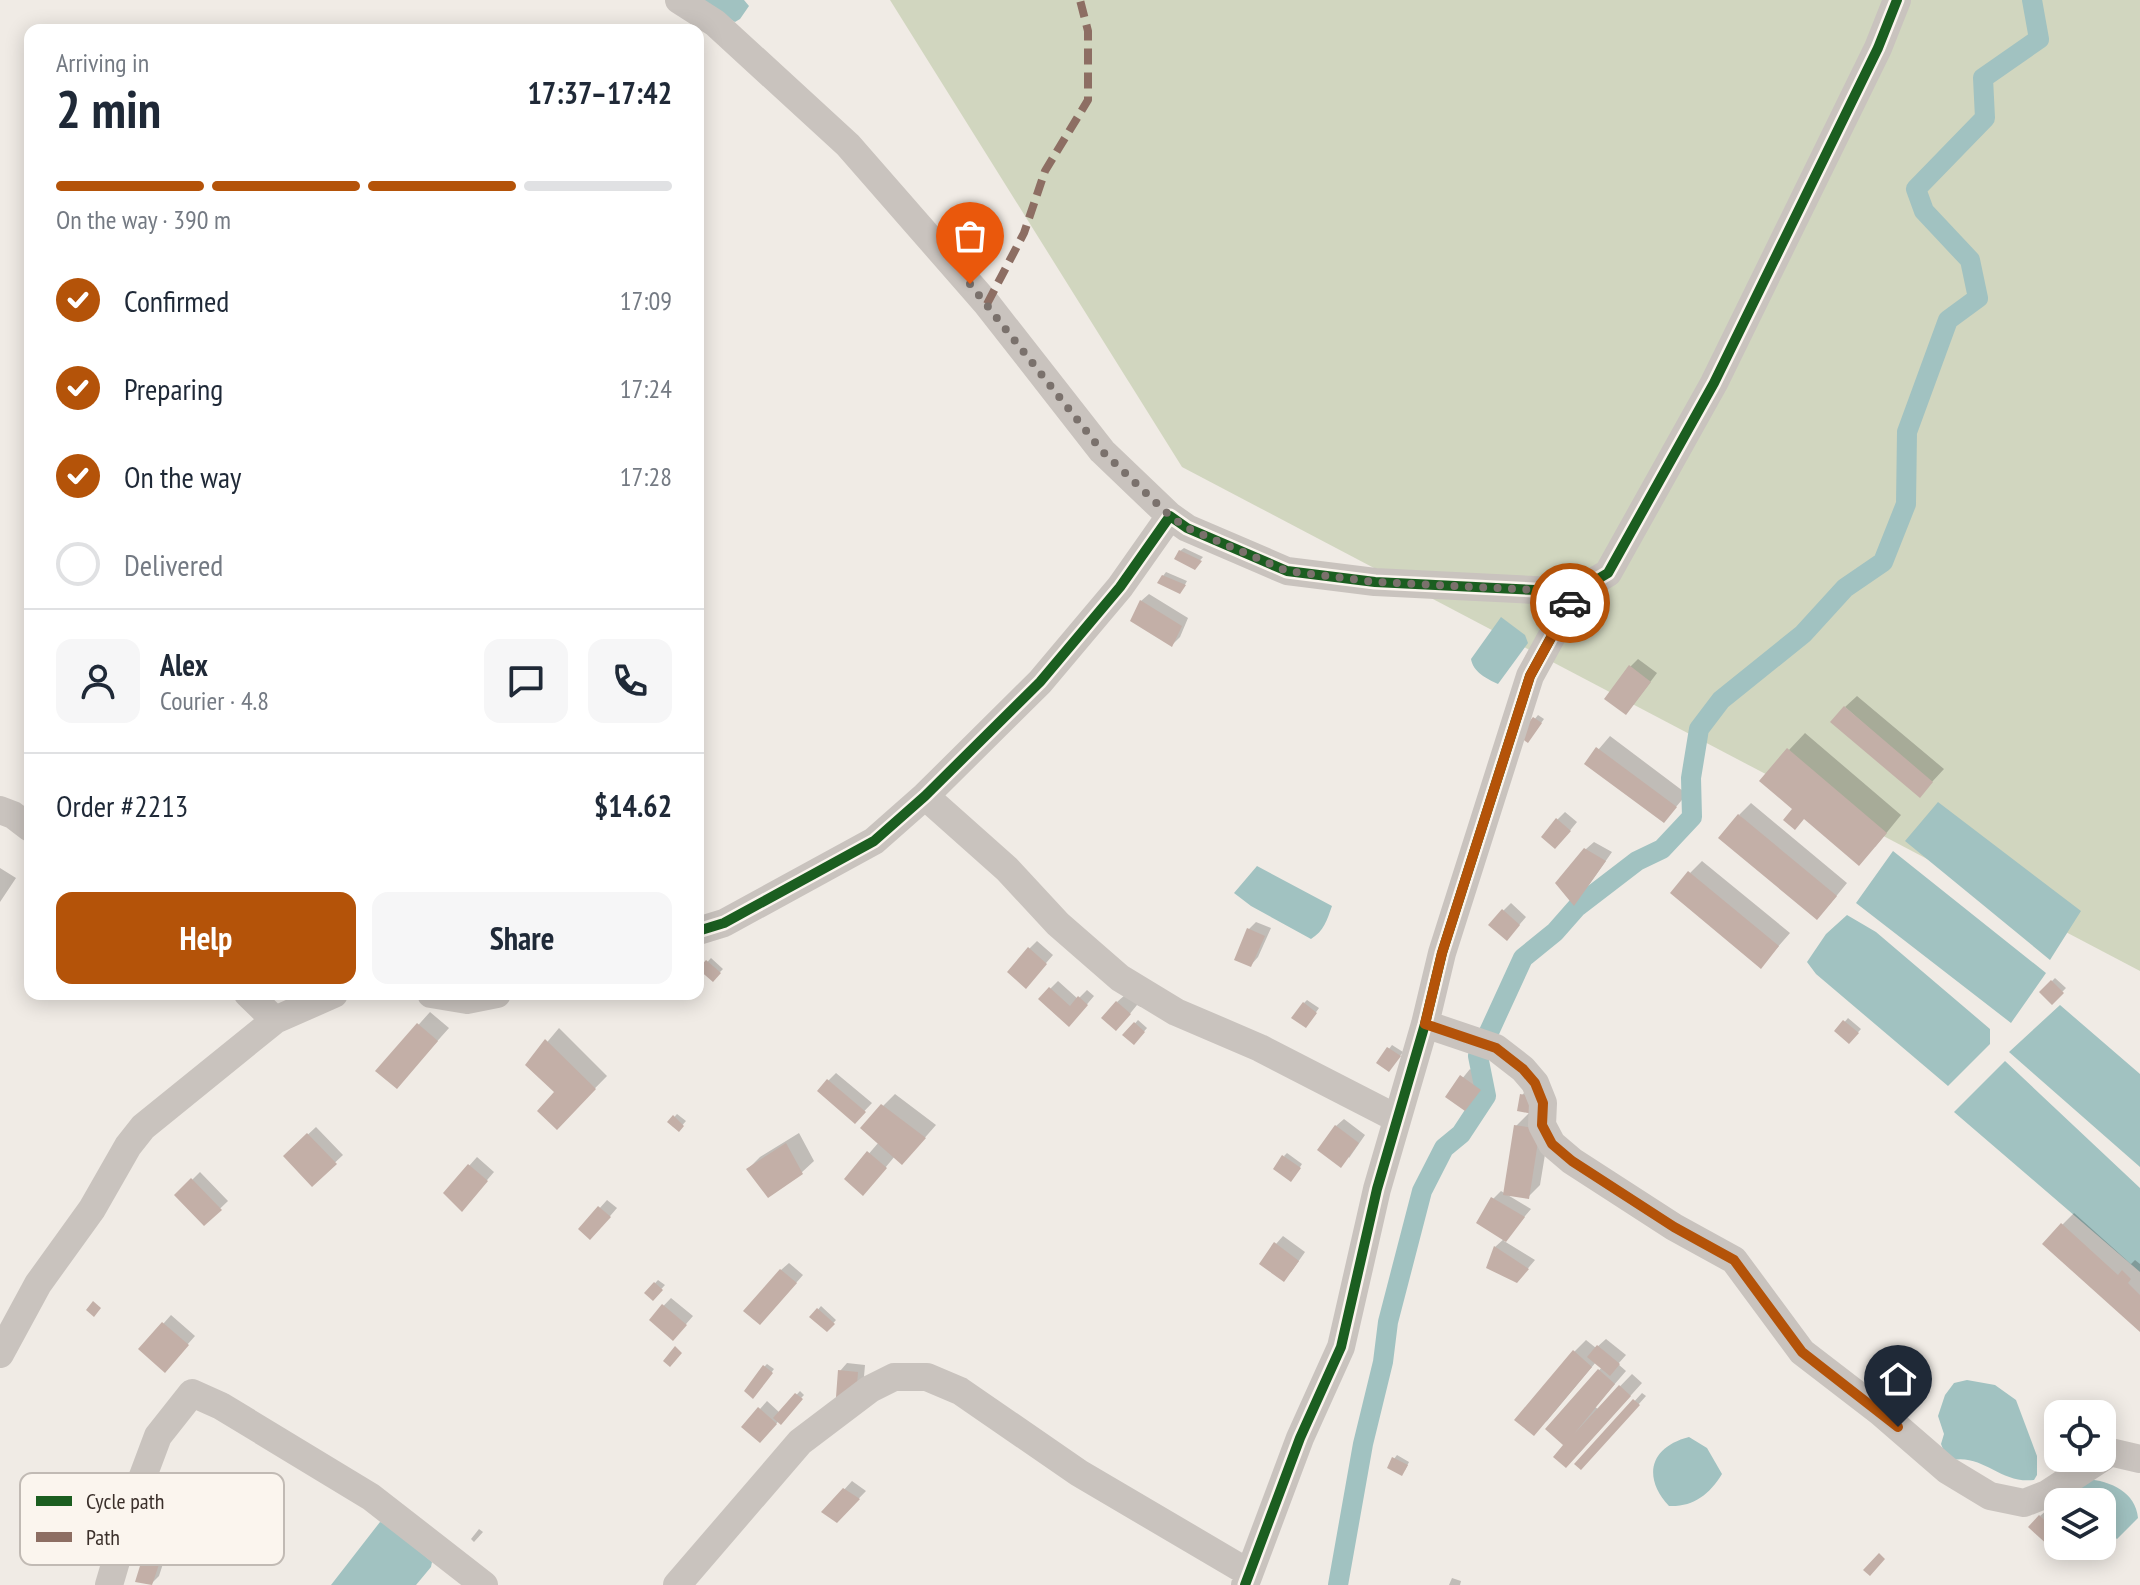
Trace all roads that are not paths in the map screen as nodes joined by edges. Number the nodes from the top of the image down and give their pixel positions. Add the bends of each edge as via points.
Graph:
1 (679, 0) edge
2 (1897, 0) edge
3 (1170, 516) junction
4 (1576, 592) junction
5 (925, 796) junction
6 (0, 810) edge
7 (24, 823) edge
8 (704, 929) edge
9 (254, 1000) edge
10 (320, 1000) edge
11 (275, 1020) junction
12 (1425, 1024) junction
13 (1396, 1118) junction
14 (0, 1354) edge
15 (2116, 1453) edge
16 (2140, 1459) edge
17 (2081, 1472) edge
18 (144, 1473) edge
19 (115, 1565) edge
20 (1247, 1579) edge
21 (109, 1585) edge
22 (484, 1585) edge
23 (677, 1585) edge

1 - 3 street via 715,23 848,145 987,304 1102,451
2 - 4 street via 1714,383 1608,573
3 - 4 street via 1287,571 1375,582
3 - 5 street via 1120,587 1040,682
4 - 12 street via 1530,676 1442,953
5 - 8 street via 874,841
5 - 13 street via 1120,978 1176,1012 1260,1048
6 - 7 street
9 - 11 street
10 - 11 street
11 - 14 street via 143,1127 38,1284
12 - 13 street
12 - 17 street via 1496,1048 1523,1069 1543,1103 1542,1125 1552,1144 1674,1227 1734,1260 1802,1352 1947,1470 1990,1496 2024,1503
13 - 20 street via 1341,1347
15 - 16 street
18 - 22 street via 158,1436 192,1393 371,1497
19 - 21 street
20 - 23 street via 960,1391 927,1377 894,1377 800,1442

